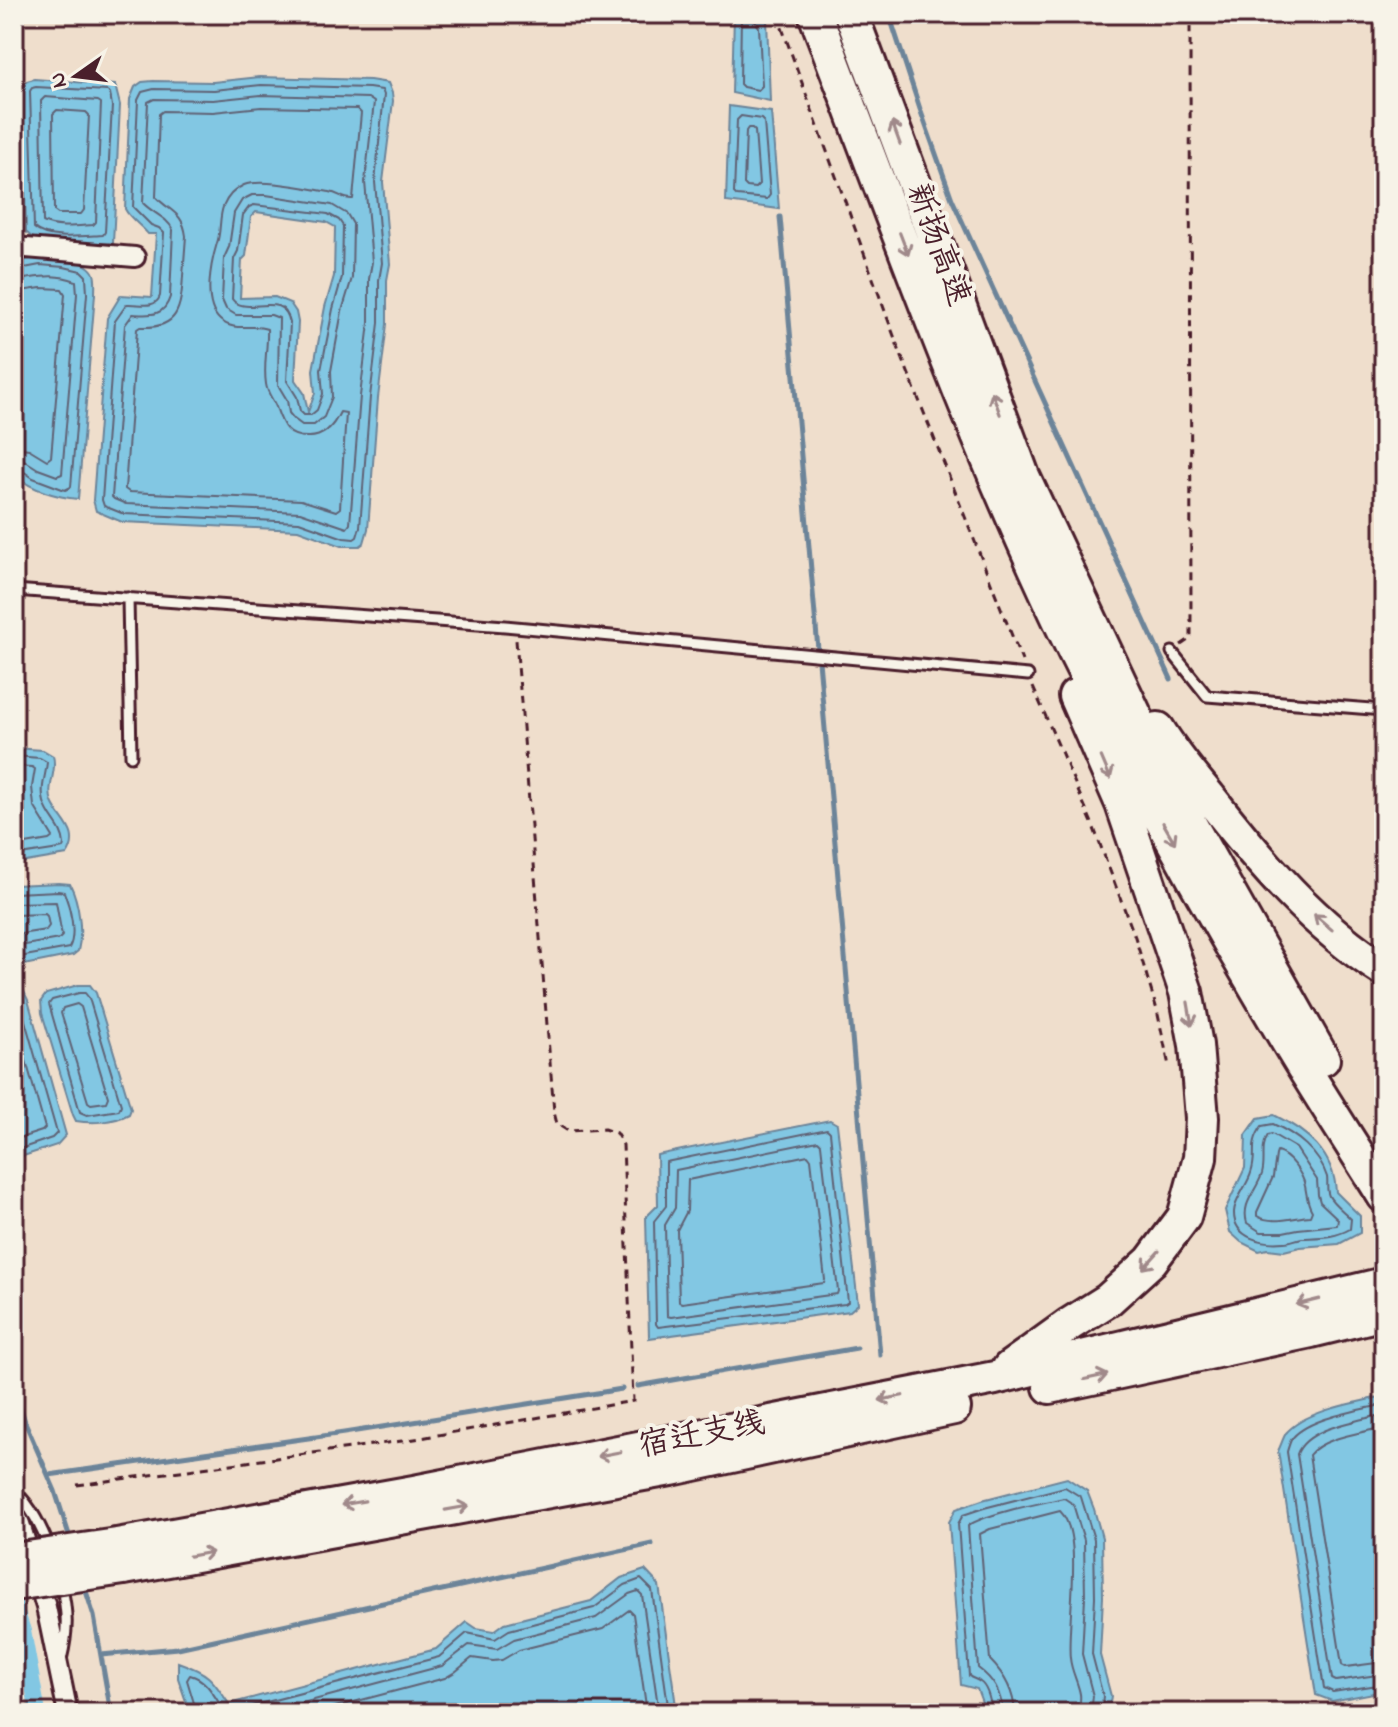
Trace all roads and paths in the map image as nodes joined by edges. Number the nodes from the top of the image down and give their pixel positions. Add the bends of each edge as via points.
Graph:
1 (777, 14) edge
2 (815, 14) edge
3 (851, 14) edge
4 (1190, 14) edge
5 (14, 247) edge
6 (135, 257) dead end
7 (937, 331) junction
8 (1023, 476) junction
9 (14, 590) edge
10 (128, 598) junction
11 (515, 628) junction
12 (1172, 652) joint
13 (1028, 675) junction
14 (1384, 710) edge
15 (131, 756) dead end
16 (1250, 953) junction
17 (1384, 970) edge
18 (1169, 1066) dead end
19 (1384, 1159) edge
20 (1384, 1196) edge
21 (1384, 1284) edge
22 (1384, 1313) edge
23 (995, 1378) junction
24 (77, 1485) dead end
25 (14, 1490) edge
26 (14, 1511) edge
27 (121, 1556) junction
28 (14, 1560) edge
29 (14, 1584) edge
30 (59, 1667) junction
31 (68, 1713) edge

1 - 13 path via 898,347
2 -> 7 highway, 新扬高速
8 -> 3 highway, 新扬高速
4 - 12 path via 1191,638
5 - 6 street
7 -> 16 highway via 1073,649 1153,806
7 -> 23 highway via 987,491 1122,804 1167,932 1196,1045 1202,1118 1200,1158 1184,1217 1151,1261 1108,1300
8 - 16 highway
17 -> 8 highway via 1273,875 1161,734
9 - 10 lane
10 - 11 lane
10 - 15 lane
11 - 13 lane
11 - 24 path via 554,1112 557,1124 568,1131 604,1129 616,1133 623,1145 633,1401 409,1440
12 - 14 lane via 1207,696
13 - 18 path via 1135,937
16 - 19 highway
16 - 20 highway via 1276,1022
21 -> 23 highway, 宿迁支线
27 -> 22 highway, 宿迁支线 via 671,1469
23 -> 27 highway, 宿迁支线 via 414,1492
25 - 30 lane via 40,1522 57,1566 67,1617
26 - 30 street via 46,1607
27 - 28 highway, 宿迁支线, bridge
27 - 29 highway, 宿迁支线, bridge
30 - 31 street

